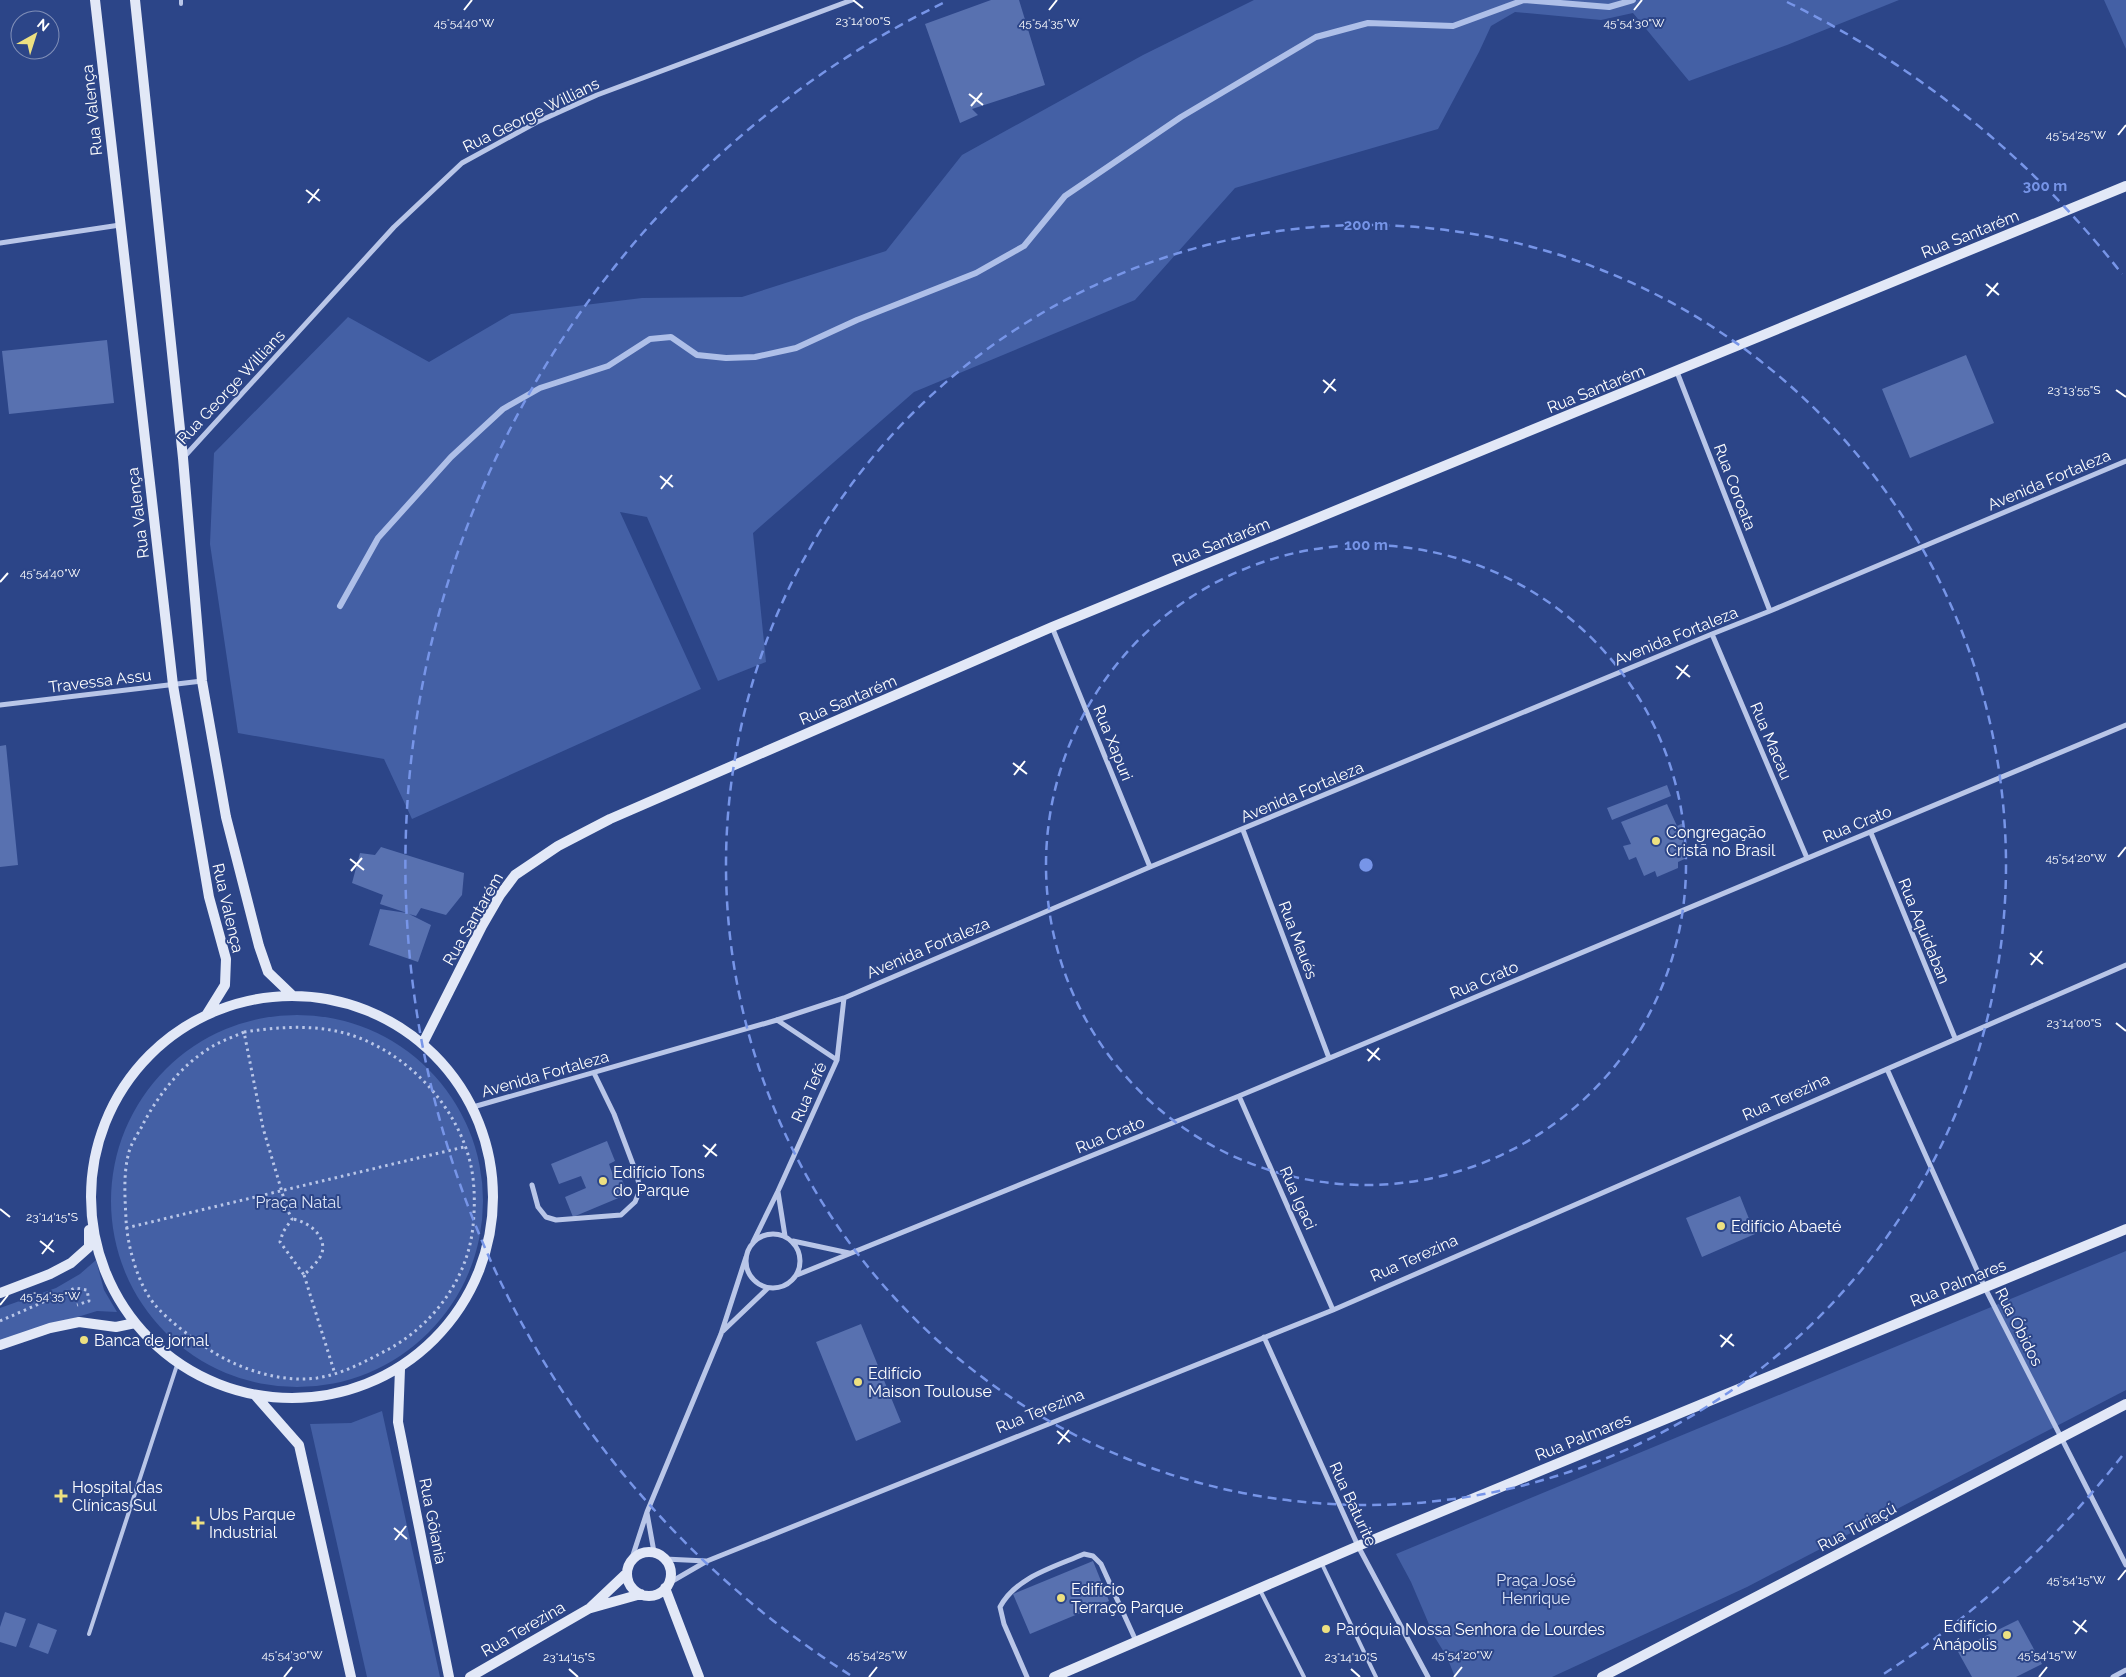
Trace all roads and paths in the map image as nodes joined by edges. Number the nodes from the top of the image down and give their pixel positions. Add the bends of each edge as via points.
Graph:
1 (95, 0) edge
2 (134, 0) edge
3 (852, 0) edge
4 (2126, 186) edge
5 (120, 225) junction
6 (0, 243) edge
7 (1677, 372) junction
8 (183, 458) junction
9 (2126, 461) edge
10 (1770, 611) junction
11 (1052, 627) junction
12 (1712, 634) junction
13 (202, 681) junction
14 (173, 685) junction
15 (0, 706) edge
16 (2126, 726) edge
17 (1243, 830) junction
18 (1871, 832) junction
19 (1807, 858) junction
20 (1150, 867) junction
21 (2126, 965) edge
22 (292, 995) junction
23 (844, 998) junction
24 (207, 1014) junction
25 (777, 1020) junction
26 (244, 1032) junction
27 (1955, 1038) junction
28 (423, 1043) junction
29 (1329, 1058) junction
30 (837, 1060) junction
31 (1887, 1069) junction
32 (594, 1073) junction
33 (1239, 1096) junction
34 (474, 1107) junction
35 (464, 1147) junction
36 (532, 1185) dead end
37 (282, 1190) junction
38 (778, 1191) junction
39 (90, 1206) junction
40 (292, 1219) junction
41 (126, 1228) junction
42 (2126, 1229) edge
43 (785, 1236) junction
44 (753, 1242) junction
45 (793, 1242) junction
46 (849, 1254) junction
47 (746, 1257) junction
48 (304, 1275) junction
49 (797, 1275) junction
50 (768, 1288) junction
51 (1985, 1288) junction
52 (87, 1290) dead end
53 (0, 1293) edge
54 (1333, 1310) junction
55 (0, 1321) edge
56 (135, 1323) junction
57 (721, 1334) junction
58 (1264, 1337) junction
59 (0, 1345) edge
60 (178, 1362) junction
61 (400, 1369) junction
62 (334, 1374) junction
63 (255, 1395) junction
64 (2126, 1404) edge
65 (2060, 1438) junction
66 (647, 1512) junction
67 (1358, 1546) junction
68 (654, 1552) junction
69 (665, 1559) junction
70 (631, 1561) junction
71 (707, 1561) junction
72 (1321, 1562) junction
73 (2126, 1564) edge
74 (627, 1573) junction
75 (667, 1586) junction
76 (1259, 1588) junction
77 (641, 1594) junction
78 (590, 1608) junction
79 (89, 1634) dead end
80 (1136, 1641) junction
81 (2126, 1670) edge
82 (351, 1677) edge
83 (449, 1677) edge
84 (470, 1677) edge
85 (699, 1677) edge
86 (1027, 1677) edge
87 (1054, 1677) edge
88 (1304, 1677) edge
89 (1376, 1677) edge
90 (1428, 1677) edge
91 (1602, 1677) edge
92 (2113, 1677) edge

1 - 5 street, Rua Valença
2 - 8 street, Rua Valença
3 - 8 street, Rua George Willians via 597,95 462,163 394,227
4 - 7 street, Rua Santarém
5 - 6 street
5 - 14 street, Rua Valença
7 - 10 street, Rua Coroata
7 - 11 street, Rua Santarém
8 - 13 street, Rua Valença
9 - 10 street, Avenida Fortaleza
10 - 12 street, Avenida Fortaleza
11 - 20 street, Rua Xapuri
11 - 28 street, Rua Santarém via 610,819 558,846 515,875 500,895
12 - 17 street, Avenida Fortaleza
12 - 19 street, Rua Macau
13 - 14 street, Travessa Assu
13 - 22 street, Rua Valença via 226,817 259,946 268,972
14 - 15 street, Travessa Assu
14 - 24 street, Rua Valença via 209,897 226,959 225,985
16 - 18 street, Rua Crato
17 - 20 street, Avenida Fortaleza
17 - 29 street, Rua Maués
18 - 19 street, Rua Crato
18 - 27 street, Rua Aquidaban
19 - 29 street, Rua Crato
20 - 23 street, Avenida Fortaleza
21 - 27 street, Rua Terezina
22 - 24 street via 248,999
22 - 28 street via 339,1000 383,1017
23 - 25 street, Avenida Fortaleza
23 - 30 street, Rua Tefé
24 - 39 street via 166,1038 133,1072 108,1113 93,1158
25 - 30 street
25 - 32 street, Avenida Fortaleza
26 - 35 path via 304,1027 348,1034 390,1053 420,1077 444,1106
26 - 37 path via 263,1128
26 - 41 path via 213,1046 179,1073 150,1111 129,1152 125,1189
27 - 31 street, Rua Terezina
28 - 34 street
29 - 33 street, Rua Crato
30 - 38 street, Rua Tefé
31 - 51 street, Rua Óbidos
31 - 54 street, Rua Terezina
32 - 34 street, Avenida Fortaleza
32 - 36 street via 614,1114 637,1175 640,1190 635,1202 620,1215 556,1220 546,1217 538,1207
33 - 46 street, Rua Crato
33 - 54 street, Rua Igaci
34 - 61 street via 492,1164 493,1223 483,1262 477,1281 445,1331
35 - 37 path
35 - 62 path via 471,1166 475,1207 471,1247 456,1282 434,1314 402,1341 357,1366
37 - 40 path
37 - 41 path
38 - 43 street
38 - 44 street, Rua Tefé
39 - 53 street via 89,1247 71,1263 50,1274
39 - 56 street via 97,1248 112,1288
40 - 48 path via 280,1242
40 - 48 path via 302,1220 314,1228 322,1242 322,1254
41 - 62 path via 136,1270 155,1305 221,1358 260,1372 298,1379
42 - 51 street, Rua Palmares
43 - 44 street via 767,1234
43 - 45 street
44 - 47 street
45 - 46 street
45 - 49 street via 800,1258
46 - 49 street, Rua Crato
47 - 50 street via 749,1273 760,1285
47 - 57 street
48 - 62 path
49 - 50 street via 784,1286
50 - 57 street
51 - 65 street, Rua Óbidos
51 - 67 street, Rua Palmares
52 - 55 path via 75,1288
54 - 58 street, Rua Terezina
56 - 59 street via 116,1326 78,1322
56 - 60 street
57 - 66 street
58 - 67 street, Rua Baturite
58 - 71 street, Rua Terezina
60 - 63 street via 210,1381
60 - 79 lane
61 - 63 street via 354,1390 305,1399
61 - 83 street, Rua Gôiania via 398,1422
63 - 82 street via 299,1445
64 - 65 street, Rua Turiaçú
65 - 73 street, Rua Óbidos
65 - 91 street, Rua Turiaçú
66 - 68 street
66 - 70 street
67 - 72 street, Rua Palmares
67 - 90 street, Rua Baturite
68 - 69 street
68 - 70 street via 641,1553
69 - 71 street, Rua Terezina
69 - 75 street via 671,1570
70 - 74 street
71 - 75 street, Rua Terezina
72 - 76 street, Rua Palmares
72 - 89 lane
74 - 77 street via 630,1586
74 - 78 street, Rua Terezina
75 - 77 street via 654,1595
75 - 85 street
76 - 80 street, Rua Palmares
76 - 88 lane
77 - 78 street, Rua Terezina
78 - 84 street, Rua Terezina
80 - 86 street via 1102,1564 1093,1556 1084,1554 1020,1583 1000,1607
80 - 87 street, Rua Palmares
81 - 92 street

